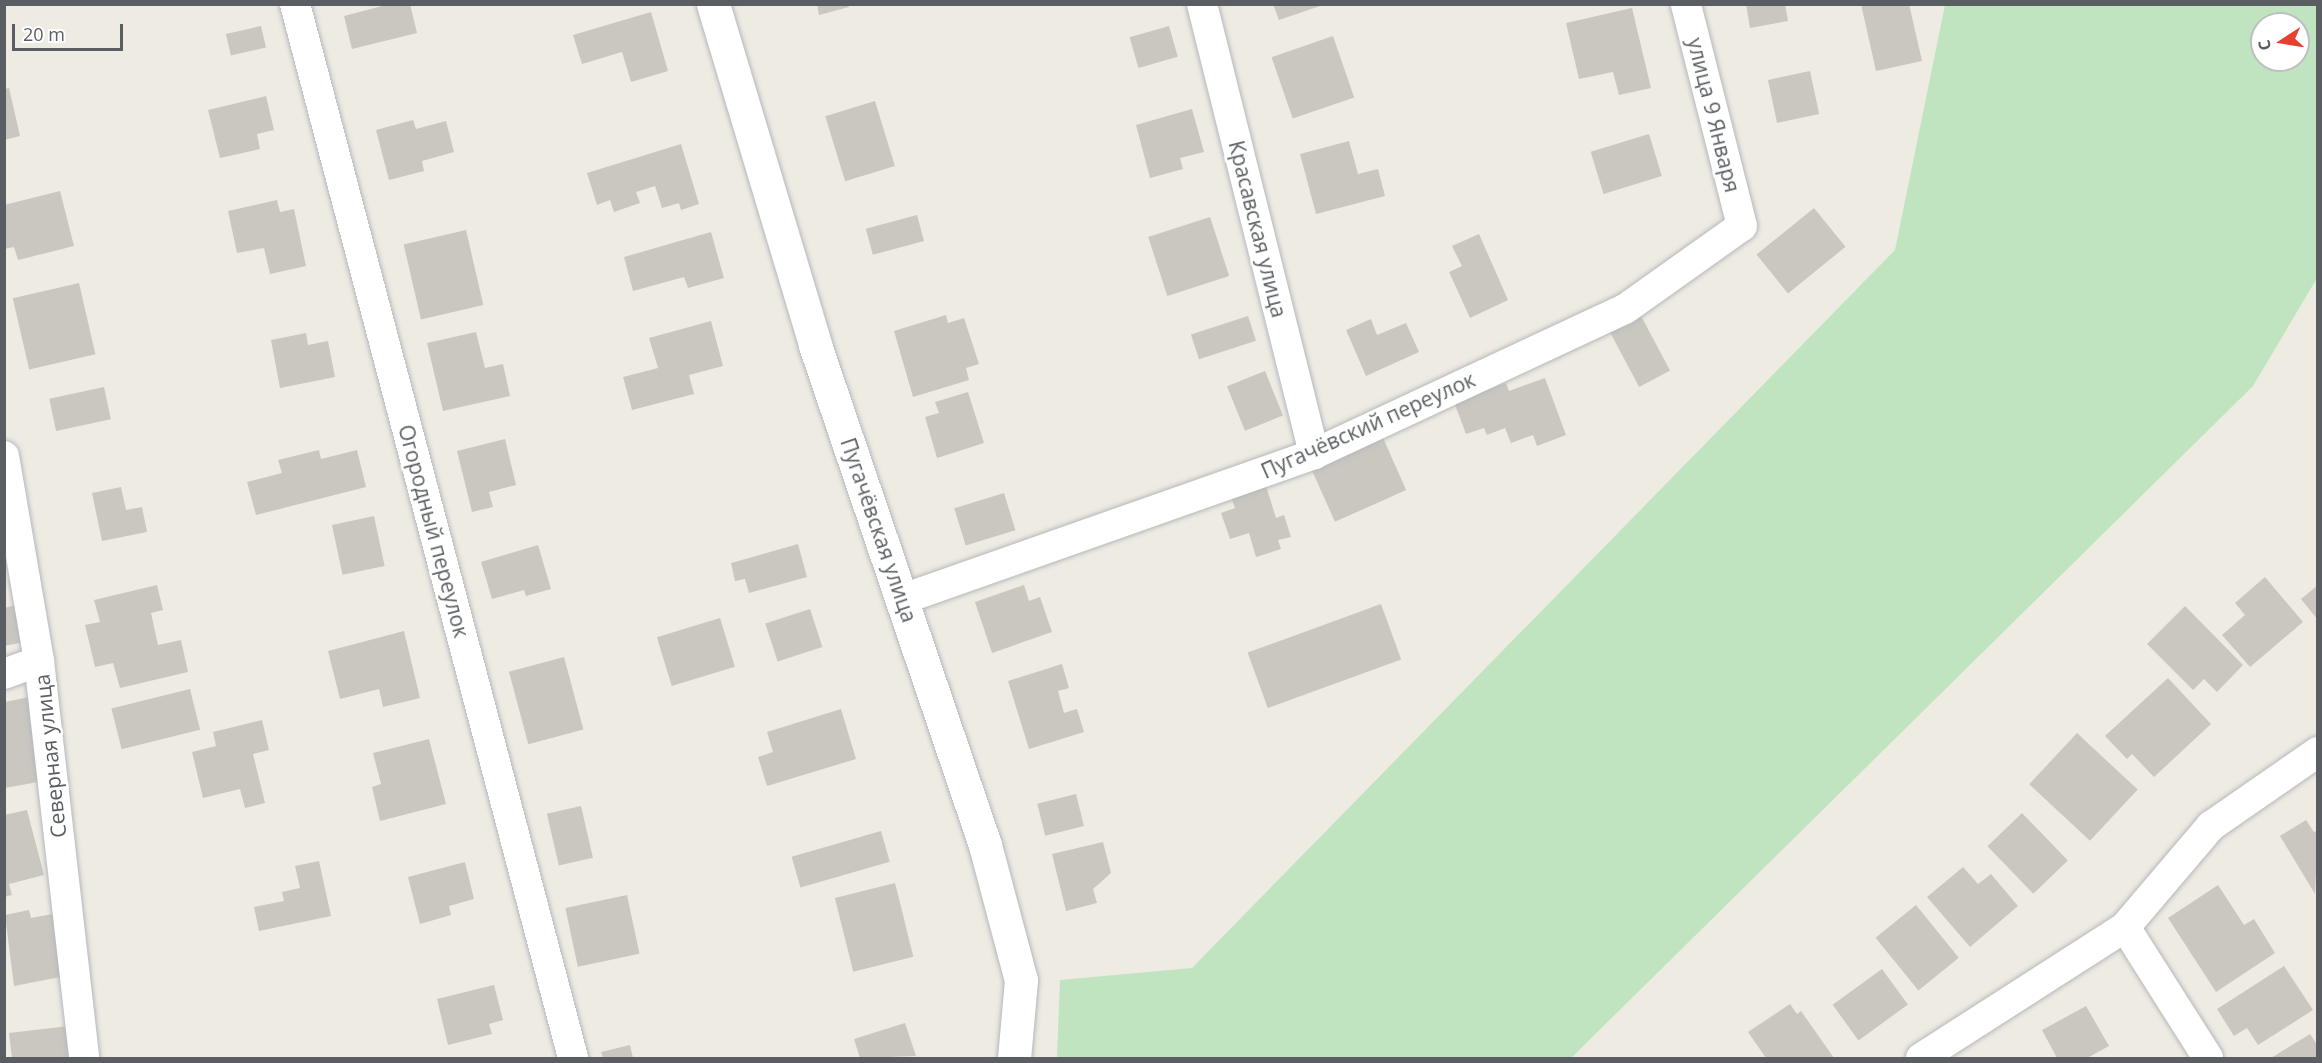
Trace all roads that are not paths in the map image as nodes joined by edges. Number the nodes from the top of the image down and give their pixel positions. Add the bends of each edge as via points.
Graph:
1 (295, 4) edge
2 (713, 4) edge
3 (1202, 4) edge
4 (1686, 4) edge
5 (1742, 226) joint
6 (1314, 454) junction
7 (4, 456) edge
8 (903, 599) junction
9 (39, 661) junction
10 (4, 674) edge
11 (2318, 752) edge
12 (2125, 927) junction
13 (84, 1059) edge
14 (573, 1059) edge
15 (1014, 1059) edge
16 (1921, 1059) edge
17 (2208, 1059) edge

1 - 14 street, Огородный переулок
2 - 8 main road, Пугачёвская улица via 815,345
3 - 6 street, Красавская улица
4 - 5 street, улица 9 Января
5 - 6 street, Пугачёвский переулок via 1624,309
6 - 8 street, Пугачёвский переулок
7 - 9 street, Северная улица
8 - 15 main road, Пугачёвская улица via 985,845 1022,980
9 - 10 street
9 - 13 street, Северная улица
11 - 12 street via 2211,826
12 - 16 street
12 - 17 street

